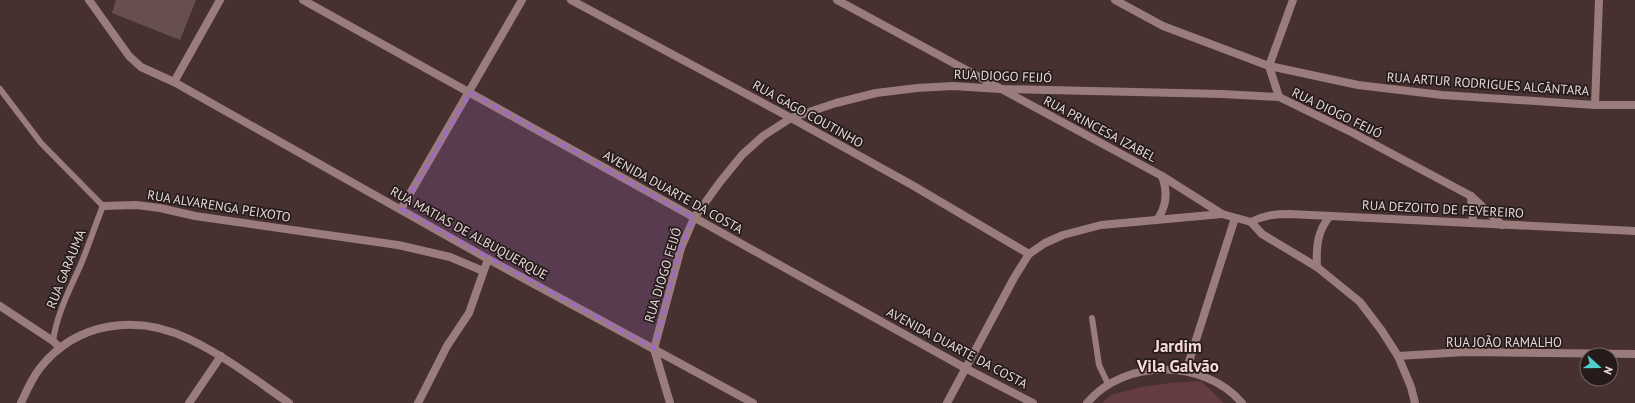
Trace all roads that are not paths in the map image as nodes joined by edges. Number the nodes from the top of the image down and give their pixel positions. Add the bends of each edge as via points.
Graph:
1 (89, 0) edge
2 (220, 0) edge
3 (303, 0) edge
4 (522, 0) edge
5 (571, 0) edge
6 (837, 0) edge
7 (1115, 0) edge
8 (1293, 0) edge
9 (1599, 0) edge
10 (1269, 66) junction
11 (174, 82) junction
12 (0, 88) edge
13 (1000, 89) junction
14 (470, 92) junction
15 (1279, 97) junction
16 (1594, 105) junction
17 (1635, 105) edge
18 (791, 118) junction
19 (1162, 176) junction
20 (1471, 196) junction
21 (103, 206) junction
22 (401, 209) junction
23 (1222, 214) junction
24 (1330, 216) junction
25 (694, 218) junction
26 (1234, 218) junction
27 (1157, 220) junction
28 (1251, 222) junction
29 (1473, 223) junction
30 (1502, 225) junction
31 (1635, 231) edge
32 (1030, 254) junction
33 (488, 259) junction
34 (1317, 268) junction
35 (483, 271) junction
36 (0, 306) edge
37 (1092, 318) dead end
38 (52, 341) junction
39 (60, 348) junction
40 (654, 348) junction
41 (1635, 354) edge
42 (221, 356) junction
43 (1398, 356) junction
44 (965, 368) junction
45 (1186, 371) junction
46 (1108, 384) junction
47 (21, 403) edge
48 (189, 403) edge
49 (290, 403) edge
50 (418, 403) edge
51 (670, 403) edge
52 (753, 403) edge
53 (946, 403) edge
54 (1033, 403) edge
55 (1086, 403) edge
56 (1242, 403) edge
57 (1415, 403) edge

1 - 11 street, RUA MATIAS DE ALBUQUERQUE via 129,56 141,67
2 - 11 street
3 - 14 street, AVENIDA DUARTE DA COSTA
4 - 14 street
5 - 18 street, RUA GAGO COUTINHO
6 - 13 street, RUA PRINCESA IZABEL
7 - 10 street, RUA ARTUR RODRIGUES ALCÂNTARA via 1163,26
8 - 10 street
9 - 16 street
10 - 15 street
10 - 16 street, RUA ARTUR RODRIGUES ALCÂNTARA via 1358,85 1442,95
11 - 22 street, RUA MATIAS DE ALBUQUERQUE
12 - 21 lane via 41,143
13 - 15 street, RUA DIOGO FEIJÓ
13 - 18 street, RUA DIOGO FEIJÓ via 953,86 876,93
13 - 19 street, RUA PRINCESA IZABEL
14 - 22 street
14 - 25 street, AVENIDA DUARTE DA COSTA
15 - 20 street, RUA DIOGO FEIJÓ
16 - 17 street, RUA ARTUR RODRIGUES ALCÂNTARA
18 - 25 street, RUA DIOGO FEIJÓ via 763,136 742,155
18 - 32 street, RUA GAGO COUTINHO
19 - 23 street, RUA PRINCESA IZABEL
19 - 27 street, RUA PRINCESA IZABEL via 1166,187 1166,199
20 - 29 street
20 - 30 street, RUA DIOGO FEIJÓ
21 - 35 street, RUA ALVARENGA PEIXOTO via 160,208 195,216 398,245 450,257
21 - 38 lane, RUA GARAUMA via 66,295
22 - 33 street, RUA MATIAS DE ALBUQUERQUE
23 - 26 street, RUA PRINCESA IZABEL
23 - 27 street
24 - 28 street, RUA DEZOITO DE FEVEREIRO via 1273,214 1261,216
24 - 29 street, RUA DEZOITO DE FEVEREIRO
24 - 34 street via 1318,240
25 - 40 street, RUA DIOGO FEIJÓ via 681,248
25 - 44 street, AVENIDA DUARTE DA COSTA
26 - 28 street, RUA PRINCESA IZABEL
26 - 45 street
27 - 32 street via 1082,229 1063,235
28 - 34 street via 1262,234
29 - 30 street, RUA DEZOITO DE FEVEREIRO
30 - 31 street, RUA DEZOITO DE FEVEREIRO
32 - 44 street
33 - 35 street
33 - 40 street, RUA MATIAS DE ALBUQUERQUE
34 - 43 street via 1360,302
35 - 50 street via 469,313 447,346
36 - 38 street
37 - 46 lane via 1099,365
38 - 39 street
39 - 42 street via 83,334 102,327 123,324 157,328 188,338
39 - 47 street via 40,368
40 - 51 street
40 - 52 street, RUA MATIAS DE ALBUQUERQUE
41 - 43 street, RUA JOÃO RAMALHO via 1465,352
42 - 48 street
42 - 49 street
43 - 57 street via 1411,386
44 - 53 street
44 - 54 street, AVENIDA DUARTE DA COSTA
45 - 46 street via 1153,370 1120,378
45 - 56 street via 1213,380
46 - 55 street

